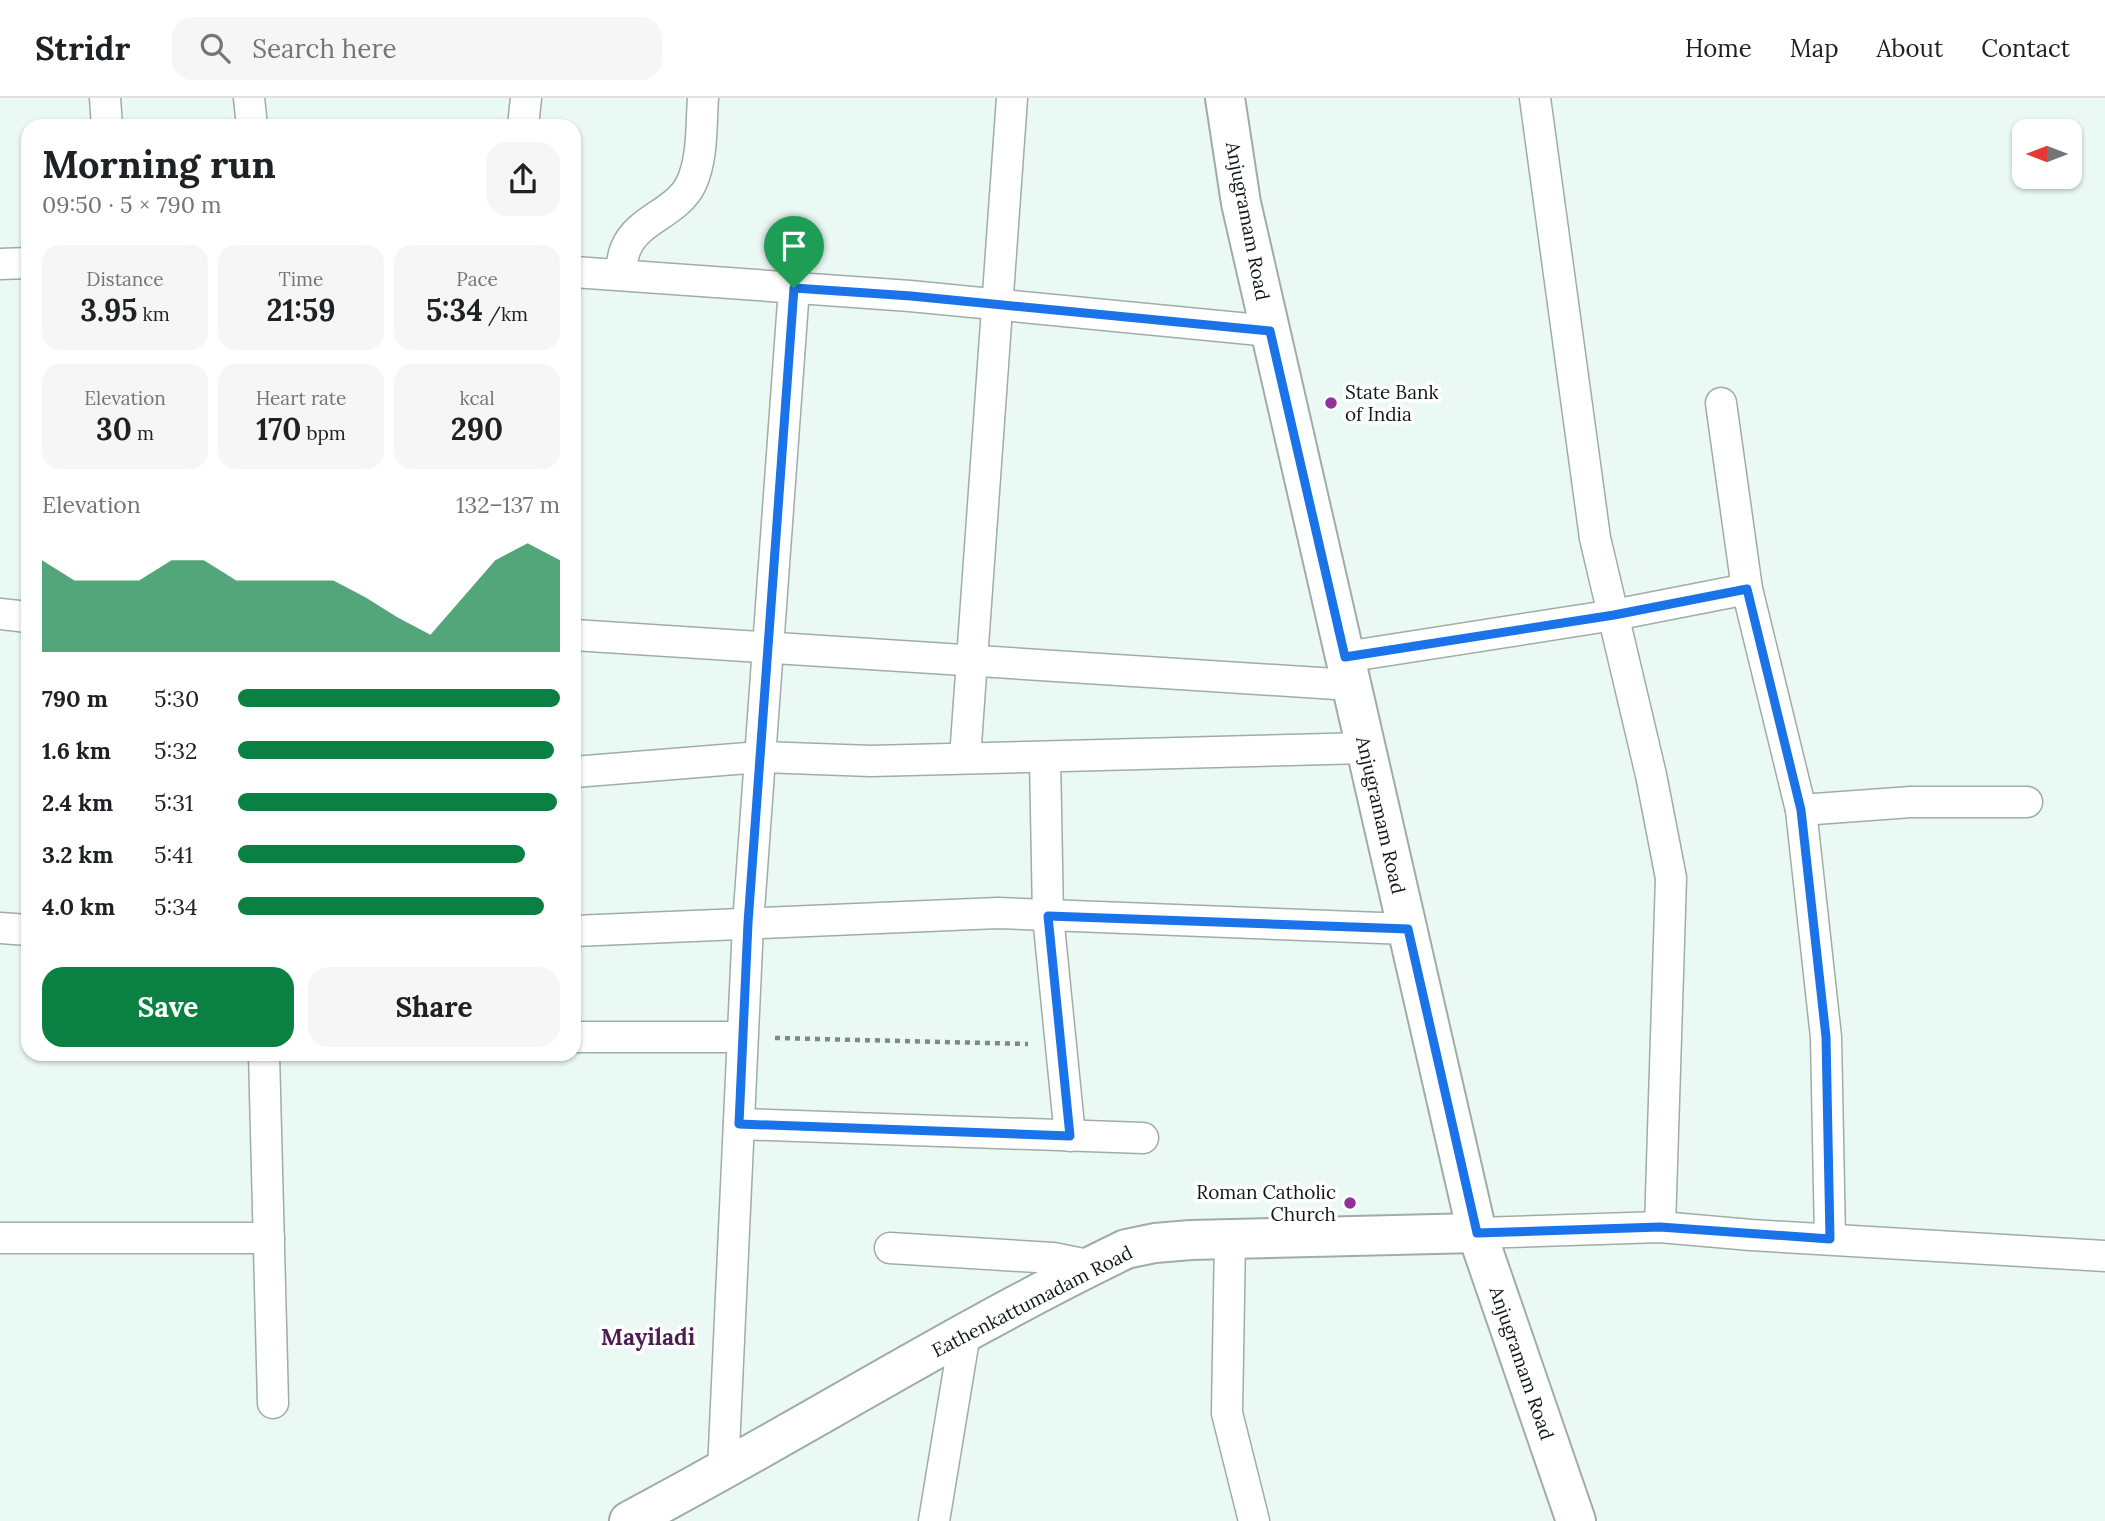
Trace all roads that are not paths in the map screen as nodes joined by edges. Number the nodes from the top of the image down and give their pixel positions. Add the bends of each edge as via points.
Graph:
1 (105, 98) edge
2 (249, 98) edge
3 (526, 98) edge
4 (703, 98) edge
5 (1012, 98) edge
6 (1225, 98) edge
7 (1535, 98) edge
8 (106, 119) edge
9 (251, 119) edge
10 (524, 119) edge
11 (21, 263) edge
12 (0, 264) edge
13 (581, 272) edge
14 (620, 275) junction
15 (794, 288) junction
16 (997, 304) junction
17 (1270, 331) junction
18 (1721, 403) dead end
19 (1747, 589) junction
20 (0, 614) edge
21 (1614, 615) junction
22 (21, 616) edge
23 (581, 635) edge
24 (768, 647) junction
25 (971, 660) junction
26 (1348, 671) junction
27 (1366, 748) junction
28 (760, 757) junction
29 (1045, 757) junction
30 (965, 758) junction
31 (581, 771) edge
32 (2027, 802) dead end
33 (1801, 810) junction
34 (1048, 916) junction
35 (748, 923) junction
36 (0, 928) edge
37 (1408, 929) junction
38 (21, 930) edge
39 (581, 931) edge
40 (581, 1037) edge
41 (742, 1037) junction
42 (264, 1061) edge
43 (739, 1124) junction
44 (1070, 1136) junction
45 (1143, 1138) dead end
46 (1660, 1227) junction
47 (1477, 1233) junction
48 (0, 1238) edge
49 (269, 1238) junction
50 (1230, 1239) junction
51 (1830, 1239) junction
52 (890, 1248) dead end
53 (2105, 1256) edge
54 (1093, 1266) junction
55 (965, 1333) junction
56 (273, 1403) dead end
57 (723, 1471) junction
58 (676, 1509) edge
59 (629, 1521) edge
60 (934, 1521) edge
61 (1254, 1521) edge
62 (1576, 1521) edge

1 - 8 street
2 - 9 street
3 - 10 street
4 - 14 street via 701,145 692,183 681,198 637,230 625,249
5 - 16 street
6 - 17 main road, Anjugramam Road via 1241,203
7 - 21 street via 1595,538
11 - 12 street
13 - 14 street
14 - 15 street
15 - 16 street
15 - 24 street
16 - 17 street
16 - 25 street
17 - 26 main road, Anjugramam Road
18 - 19 street
19 - 21 street
19 - 33 street
20 - 22 street
21 - 26 street
21 - 46 street via 1671,878
23 - 24 street
24 - 25 street
24 - 28 street
25 - 26 street
25 - 30 street
26 - 27 main road, Anjugramam Road
27 - 29 street
27 - 37 main road, Anjugramam Road
28 - 30 street
28 - 31 street
28 - 35 street
29 - 30 street
29 - 34 street
32 - 33 street via 1911,802
33 - 51 street via 1826,1037
34 - 35 street via 998,913
34 - 37 street
34 - 44 street
35 - 39 street
35 - 41 street
36 - 38 street
37 - 47 main road, Anjugramam Road
40 - 41 street
41 - 43 street
42 - 49 street
43 - 44 street
43 - 57 street
44 - 45 street
46 - 47 street
46 - 51 street
47 - 50 main road, Eathenkattumadam Road
47 - 62 main road, Anjugramam Road
48 - 49 street
49 - 56 street
50 - 54 main road, Eathenkattumadam Road via 1155,1243 1126,1250
50 - 61 street via 1227,1413
51 - 53 street
52 - 54 street via 1053,1258
54 - 55 main road, Eathenkattumadam Road
55 - 57 main road, Eathenkattumadam Road
55 - 60 street
57 - 58 main road, Eathenkattumadam Road
58 - 59 main road, Eathenkattumadam Road

